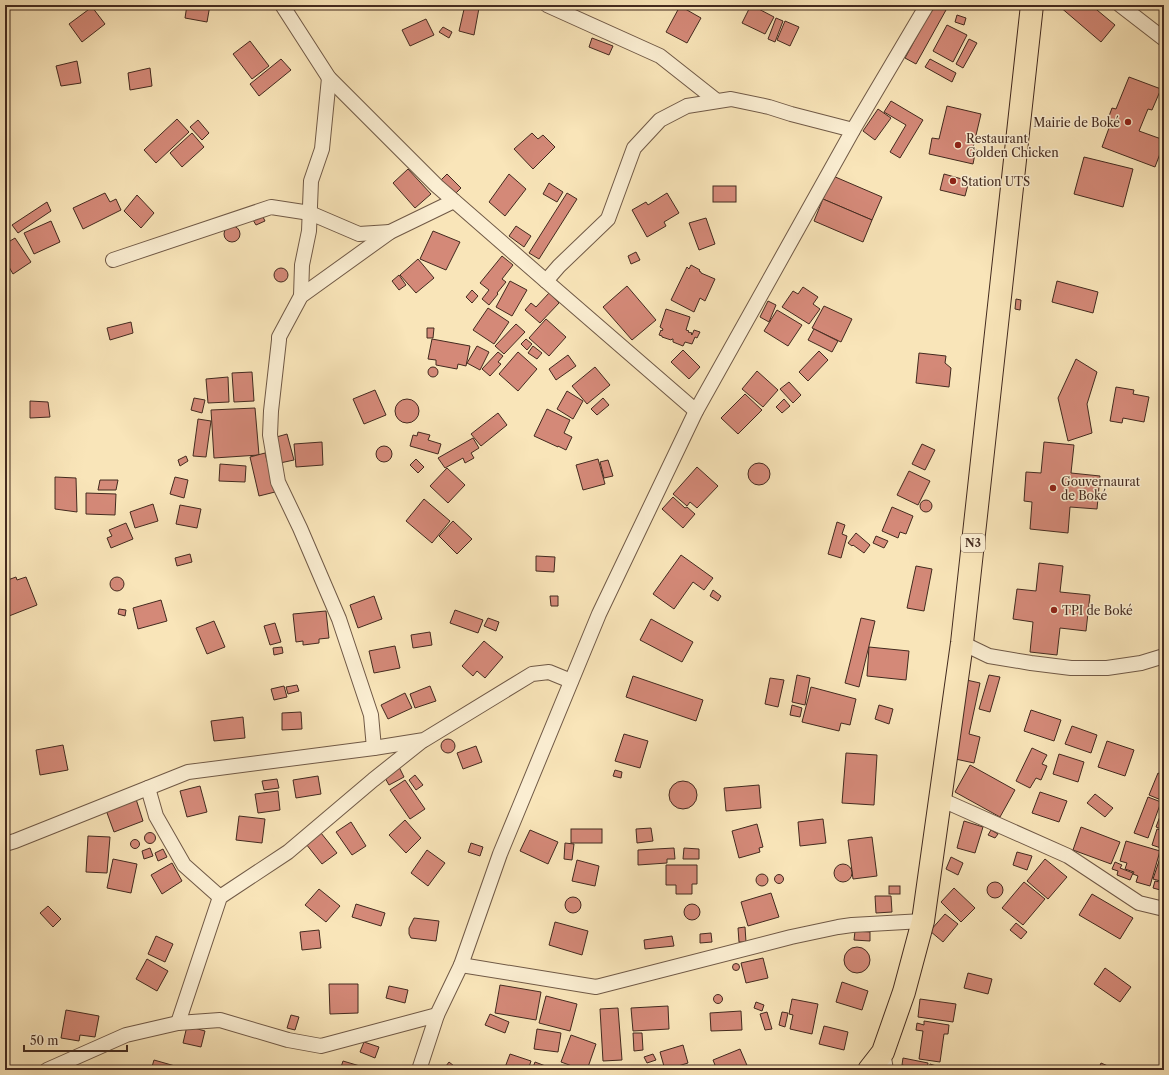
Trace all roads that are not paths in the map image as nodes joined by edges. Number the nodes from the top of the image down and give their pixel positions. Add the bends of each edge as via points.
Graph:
1 (282, 5) edge
2 (547, 5) edge
3 (1032, 5) edge
4 (1120, 5) edge
5 (923, 6) edge
6 (1164, 39) edge
7 (329, 78) junction
8 (717, 101) junction
9 (853, 130) junction
10 (454, 201) junction
11 (310, 213) junction
12 (390, 232) junction
13 (113, 260) dead end
14 (546, 282) junction
15 (301, 296) junction
16 (696, 411) junction
17 (962, 643) junction
18 (1164, 656) edge
19 (571, 681) junction
20 (424, 740) junction
21 (374, 748) junction
22 (148, 788) junction
23 (940, 799) junction
24 (5, 844) edge
25 (220, 897) junction
26 (1164, 909) edge
27 (923, 921) junction
28 (461, 965) junction
29 (437, 1015) junction
30 (178, 1023) junction
31 (885, 1061) edge
32 (47, 1070) edge
33 (419, 1070) edge
34 (869, 1070) edge

1 - 7 street
2 - 8 street via 660,56
3 - 17 highway, N3
4 - 6 street
5 - 9 street
7 - 10 street
7 - 11 street via 322,149 311,181
8 - 9 street via 731,99
8 - 14 street via 687,106 660,120 634,148 608,219
9 - 16 street
10 - 12 street
10 - 14 street
11 - 12 street via 359,234
11 - 13 street via 271,207
11 - 15 street via 302,265
12 - 15 street
14 - 16 street
15 - 21 street via 279,337 270,435 278,482 339,619 371,715
16 - 19 street via 599,614
17 - 18 street via 989,656 1071,668 1107,668 1141,663
17 - 23 highway, N3
19 - 20 street via 550,672 532,674
19 - 28 street via 500,854
20 - 21 street
20 - 25 street via 288,852
21 - 22 street via 188,772
22 - 24 street
22 - 25 street via 156,816 184,865
23 - 26 street via 1068,856 1139,903
23 - 27 highway, N3
25 - 30 street
27 - 28 street via 852,924 596,987
27 - 31 highway, N3
28 - 29 street
29 - 30 street via 321,1046 288,1040 220,1020
29 - 33 street
30 - 32 street via 126,1034
31 - 34 highway, N3

